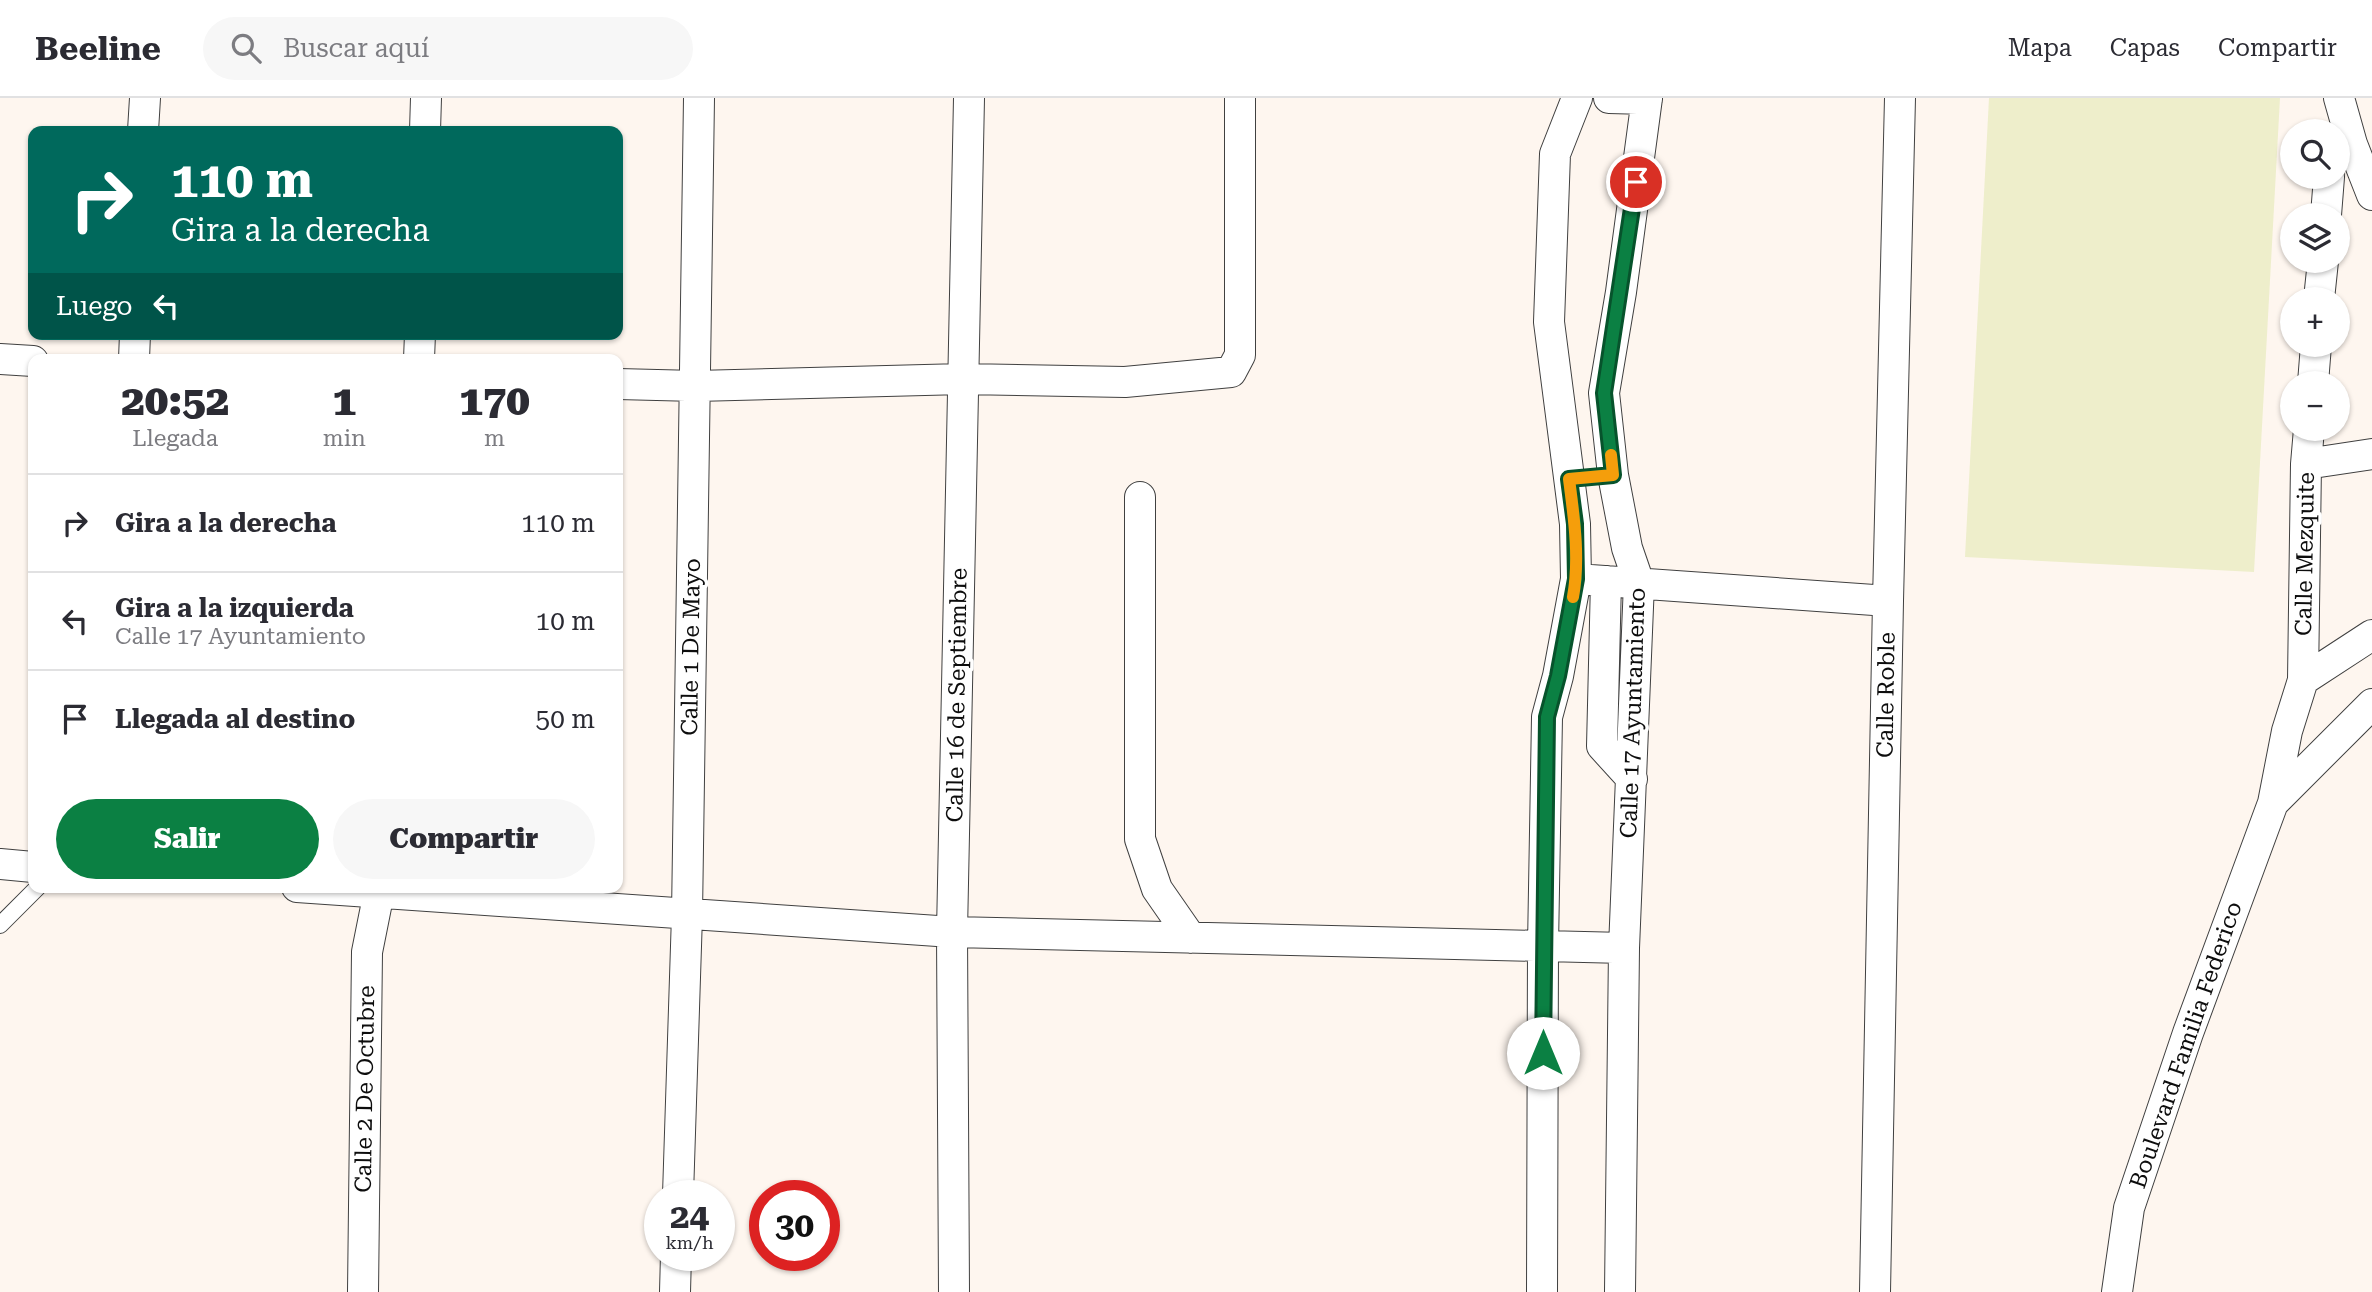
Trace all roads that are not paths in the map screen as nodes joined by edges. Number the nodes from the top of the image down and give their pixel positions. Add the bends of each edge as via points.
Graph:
1 (145, 98) edge
2 (426, 98) edge
3 (699, 98) edge
4 (969, 98) edge
5 (1240, 98) edge
6 (1577, 98) edge
7 (1609, 98) edge
8 (1900, 98) edge
9 (2337, 98) edge
10 (1647, 99) edge
11 (143, 126) edge
12 (425, 126) edge
13 (2352, 138) edge
14 (2372, 195) edge
15 (0, 359) edge
16 (28, 361) edge
17 (963, 379) junction
18 (623, 384) edge
19 (696, 386) junction
20 (2308, 441) edge
21 (2372, 454) edge
22 (2306, 464) junction
23 (1613, 475) junction
24 (1569, 479) junction
25 (1140, 497) dead end
26 (1576, 579) junction
27 (1606, 581) junction
28 (1639, 583) junction
29 (1888, 601) junction
30 (2372, 635) edge
31 (2303, 680) junction
32 (2372, 704) edge
33 (1632, 779) junction
34 (2273, 803) junction
35 (0, 864) edge
36 (28, 867) edge
37 (32, 893) edge
38 (378, 893) edge
39 (416, 893) edge
40 (687, 915) junction
41 (0, 925) edge
42 (952, 932) junction
43 (1191, 938) junction
44 (1543, 946) junction
45 (1624, 948) junction
46 (678, 1180) edge
47 (676, 1271) edge
48 (363, 1292) edge
49 (675, 1292) edge
50 (954, 1292) edge
51 (1542, 1292) edge
52 (1620, 1292) edge
53 (1875, 1292) edge
54 (2117, 1292) edge

1 - 11 street
2 - 12 street
3 - 19 street, Calle 1 De Mayo
4 - 17 street, Calle 16 de Septiembre
5 - 17 street via 1240,355 1231,372 1125,382
6 - 24 street via 1555,154 1549,322
7 - 10 street
8 - 29 street, Calle Roble
9 - 13 street
10 - 23 street, Calle 17 Ayuntamiento via 1604,393
13 - 14 street
15 - 16 street
17 - 19 street
17 - 42 street, Calle 16 de Septiembre
18 - 19 street
19 - 40 street, Calle 1 De Mayo
20 - 22 street, Calle Mezquite
21 - 22 street
22 - 31 street, Calle Mezquite
23 - 24 street
23 - 28 street, Calle 17 Ayuntamiento
24 - 26 street
25 - 43 street via 1140,839 1157,889
26 - 27 street
26 - 44 street via 1547,717
27 - 28 street
27 - 33 street via 1602,746
28 - 29 street
28 - 33 street, Calle 17 Ayuntamiento
29 - 53 street, Calle Roble
30 - 31 street
31 - 34 street, Boulevard Familia Federico
32 - 34 street, Boulevard Familia Federico
33 - 45 street, Calle 17 Ayuntamiento
34 - 54 street, Boulevard Familia Federico via 2129,1208
35 - 36 street
37 - 41 lane
38 - 48 street, Calle 2 De Octubre via 367,952
39 - 40 street
40 - 42 street
40 - 46 street, Calle 1 De Mayo
42 - 43 street
42 - 50 street, Calle 16 de Septiembre
43 - 44 street
44 - 45 street
44 - 51 street
45 - 52 street, Calle 17 Ayuntamiento
47 - 49 street

